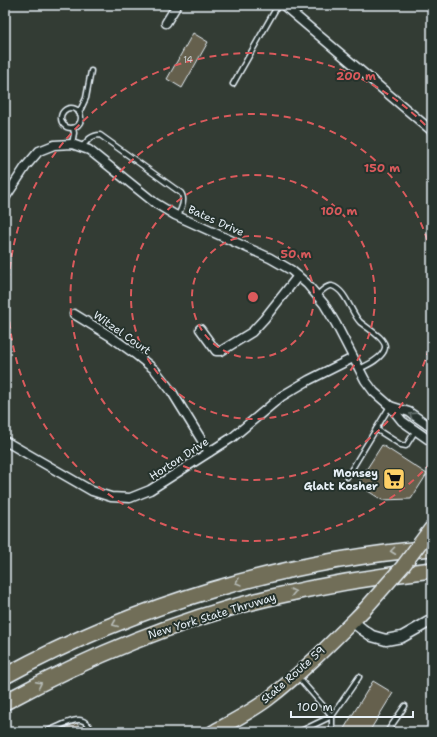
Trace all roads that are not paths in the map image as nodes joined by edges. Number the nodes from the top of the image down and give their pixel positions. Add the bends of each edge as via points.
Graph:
1 (177, 5) edge
2 (278, 5) edge
3 (283, 5) edge
4 (166, 23) dead end
5 (91, 71) dead end
6 (233, 84) dead end
7 (79, 113) junction
8 (73, 128) junction
9 (432, 131) edge
10 (72, 144) junction
11 (82, 148) junction
12 (5, 198) edge
13 (178, 216) junction
14 (298, 276) junction
15 (316, 295) junction
16 (74, 314) dead end
17 (200, 329) dead end
18 (353, 358) junction
19 (359, 369) junction
20 (390, 406) junction
21 (432, 428) edge
22 (376, 429) junction
23 (416, 430) junction
24 (5, 441) edge
25 (432, 442) edge
26 (209, 452) junction
27 (347, 477) dead end
28 (432, 527) edge
29 (432, 548) edge
30 (432, 570) edge
31 (432, 620) edge
32 (352, 621) junction
33 (297, 675) junction
34 (5, 676) edge
35 (359, 677) dead end
36 (5, 702) edge
37 (405, 706) dead end
38 (332, 716) junction
39 (46, 732) edge
40 (93, 732) edge
41 (213, 732) edge
42 (299, 732) edge
43 (334, 732) edge
44 (387, 732) edge

1 - 4 street
2 - 6 lane
3 - 9 street
5 - 7 lane via 86,98
7 - 8 lane via 80,122
7 - 8 lane via 70,108 64,111 61,117 64,126
8 - 10 lane
10 - 11 street, Bates Drive
10 - 12 street, Bates Drive via 54,145 39,151
11 - 13 street, Bates Drive via 90,150 155,203
11 - 13 lane via 93,136 100,135 181,193 183,202
13 - 14 street, Bates Drive via 270,258
14 - 15 street, Bates Drive
14 - 17 street via 252,332 221,351 216,351
15 - 18 street, Bates Drive via 336,324
15 - 19 lane via 326,287 336,288 343,294 359,321 385,344 385,349 373,362
16 - 26 street, Witzel Court via 110,336 154,370 172,392
18 - 19 street, Bates Drive
18 - 26 street, Horton Drive via 282,396 233,437
19 - 20 street, Bates Drive via 374,392
21 -> 20 street, Bates Drive via 409,412
20 - 22 lane
20 - 23 street, Bates Drive via 402,421
22 - 23 lane via 406,446
22 - 27 lane
23 - 25 street, Bates Drive
24 - 26 street, Horton Drive via 92,491 111,497 130,498 150,490
28 - 32 main road, State Route 59, bridge via 403,566
29 -> 34 highway, New York State Thruway via 335,560 226,585 119,622
36 -> 30 highway, New York State Thruway via 62,672 128,643 226,609 339,583
31 - 32 street via 402,636 386,640 372,636
32 - 33 main road, State Route 59
33 - 38 lane
33 - 41 main road, State Route 59 via 267,699
35 - 38 lane
37 - 44 lane
38 - 42 lane
38 - 43 lane
39 - 40 lane via 74,720 85,722

